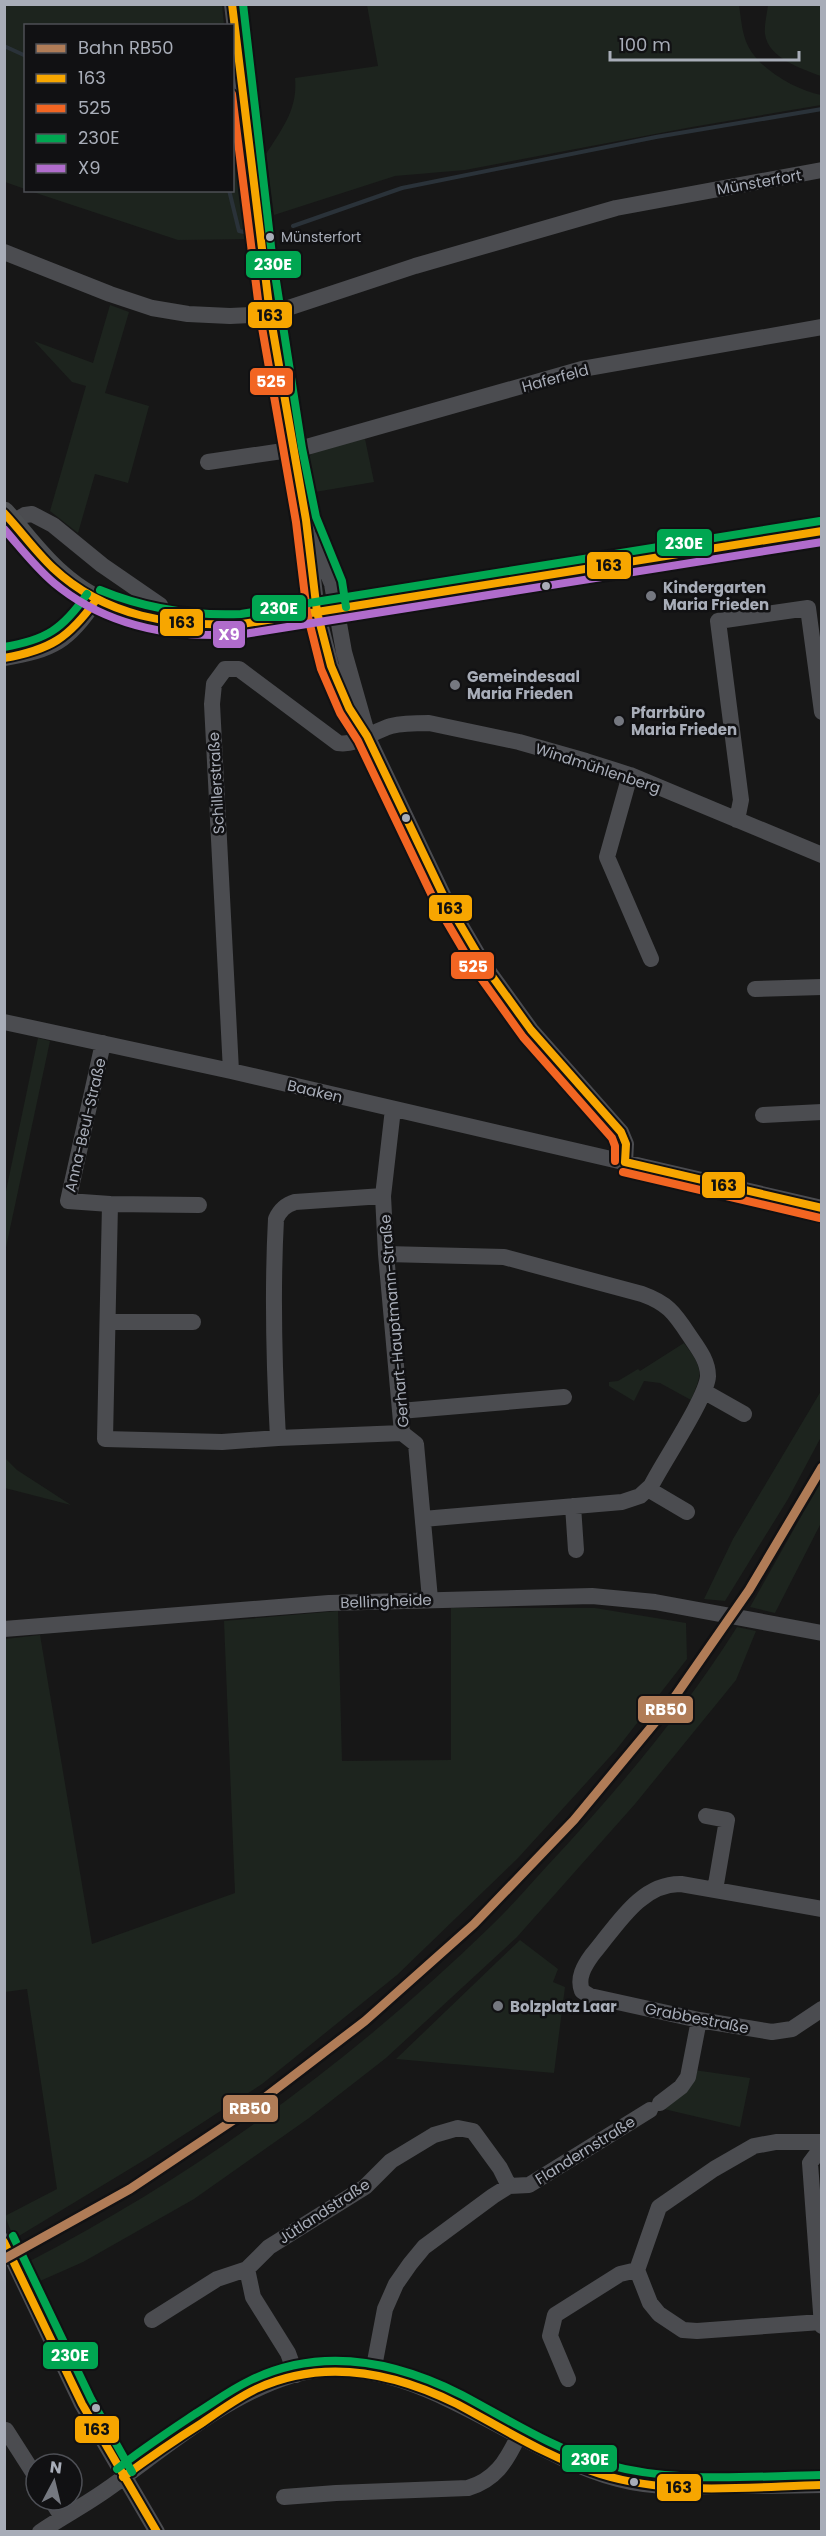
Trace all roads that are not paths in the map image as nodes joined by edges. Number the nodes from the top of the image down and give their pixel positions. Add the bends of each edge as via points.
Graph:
1 (232, 4) edge
2 (822, 170) edge
3 (4, 252) edge
4 (270, 314) junction
5 (822, 327) edge
6 (292, 450) junction
7 (208, 462) dead end
8 (9, 517) edge
9 (822, 531) edge
10 (96, 600) junction
11 (326, 610) junction
12 (169, 623) junction
13 (4, 658) edge
14 (822, 712) edge
15 (367, 736) junction
16 (630, 776) junction
17 (737, 820) junction
18 (822, 855) edge
19 (651, 959) dead end
20 (822, 987) edge
21 (755, 989) dead end
22 (4, 1022) edge
23 (103, 1043) junction
24 (231, 1071) junction
25 (393, 1109) junction
26 (822, 1112) edge
27 (763, 1115) dead end
28 (625, 1162) junction
29 (383, 1196) junction
30 (110, 1204) junction
31 (199, 1205) dead end
32 (822, 1208) edge
33 (386, 1254) junction
34 (108, 1322) junction
35 (194, 1322) dead end
36 (705, 1392) junction
37 (564, 1397) dead end
38 (400, 1411) junction
39 (744, 1414) dead end
40 (402, 1433) junction
41 (278, 1438) junction
42 (648, 1489) junction
43 (573, 1506) junction
44 (687, 1512) dead end
45 (423, 1519) junction
46 (576, 1550) dead end
47 (430, 1599) junction
48 (4, 1629) edge
49 (822, 1633) edge
50 (706, 1816) dead end
51 (715, 1890) junction
52 (822, 1909) edge
53 (822, 2009) edge
54 (699, 2020) junction
55 (822, 2142) edge
56 (822, 2147) edge
57 (509, 2186) junction
58 (4, 2241) edge
59 (819, 2243) edge
60 (248, 2269) junction
61 (637, 2270) junction
62 (152, 2320) dead end
63 (821, 2324) edge
64 (373, 2372) junction
65 (296, 2374) junction
66 (568, 2379) dead end
67 (6, 2430) dead end
68 (518, 2437) junction
69 (24, 2458) edge
70 (123, 2477) junction
71 (822, 2485) edge
72 (284, 2497) dead end
73 (59, 2512) edge
74 (62, 2517) junction
75 (40, 2532) edge
76 (157, 2532) edge

1 - 4 street
2 - 4 street, Münsterfort via 616,208 415,266
3 - 4 street, Münsterfort via 152,308 199,315
4 - 6 street
5 - 6 street, Haferfeld via 582,369
6 - 7 street, Haferfeld
6 - 11 street via 306,520 332,584
8 - 10 main road via 61,576
8 - 12 street via 32,514 53,525 160,605
9 - 11 main road
10 - 12 main road via 143,618
10 - 13 street via 81,624 60,642 44,650
11 - 12 main road via 216,626
11 - 15 street via 344,652
14 - 17 street via 808,608 718,621 741,800
15 - 16 street, Windmühlenberg via 392,726 429,723 540,748
15 - 24 street, Schillerstraße via 352,744 334,741 235,668 225,669 214,684
15 - 28 street via 444,897 484,965 531,1030 621,1132 626,1144
16 - 17 street, Windmühlenberg
16 - 19 street via 607,856
17 - 18 street, Windmühlenberg
20 - 21 street
22 - 23 street, Baaken
23 - 24 street, Baaken
23 - 30 street, Anna-Beul-Straße via 68,1201
24 - 25 street, Baaken
25 - 28 street, Baaken
25 - 29 street, Gerhart-Hauptmann-Straße
26 - 27 street
28 - 32 street, Baaken
29 - 33 street, Gerhart-Hauptmann-Straße
29 - 41 street via 295,1202 288,1204 276,1219 273,1329
30 - 31 street, Anna-Beul-Straße
30 - 34 street
33 - 36 street via 504,1257 656,1299 674,1312 706,1362
33 - 38 street, Gerhart-Hauptmann-Straße
34 - 35 street
34 - 41 street via 105,1439 222,1442
36 - 39 street
36 - 42 street
37 - 38 street
38 - 40 street, Gerhart-Hauptmann-Straße
40 - 41 street
40 - 45 street, Gerhart-Hauptmann-Straße via 416,1444
42 - 43 street via 632,1501
42 - 44 street
43 - 45 street
43 - 46 street
45 - 47 street, Gerhart-Hauptmann-Straße
47 - 48 street, Bellingheide via 329,1603
47 - 49 street, Bellingheide via 592,1596 655,1602
50 - 51 street via 727,1820
51 - 52 street, Grabbestraße
51 - 54 street, Grabbestraße via 668,1884 651,1890 586,1963 579,1983 582,1991 591,1996
53 - 54 street, Grabbestraße via 784,2032
54 - 57 street, Flandernstraße via 688,2077 681,2087 529,2185
55 - 61 street via 754,2146 662,2203
56 - 59 street via 810,2163
57 - 60 street, Jütlandstraße via 473,2131 458,2128 434,2135 391,2161 365,2187 269,2247
57 - 64 street, Flandernstraße via 424,2247 410,2264 385,2309
58 - 70 street via 82,2404
59 - 63 street
60 - 62 street, Jütlandstraße via 217,2279
60 - 65 street via 253,2297 288,2353
61 - 63 street via 650,2303 683,2330
61 - 66 street via 621,2274 555,2315 550,2336
64 - 65 street
64 - 68 street via 438,2395
65 - 70 street via 239,2398
67 - 69 street
68 - 71 street via 591,2471 646,2485
68 - 72 street via 495,2475 468,2488
70 - 74 street
70 - 76 street
73 - 74 street
74 - 75 street

